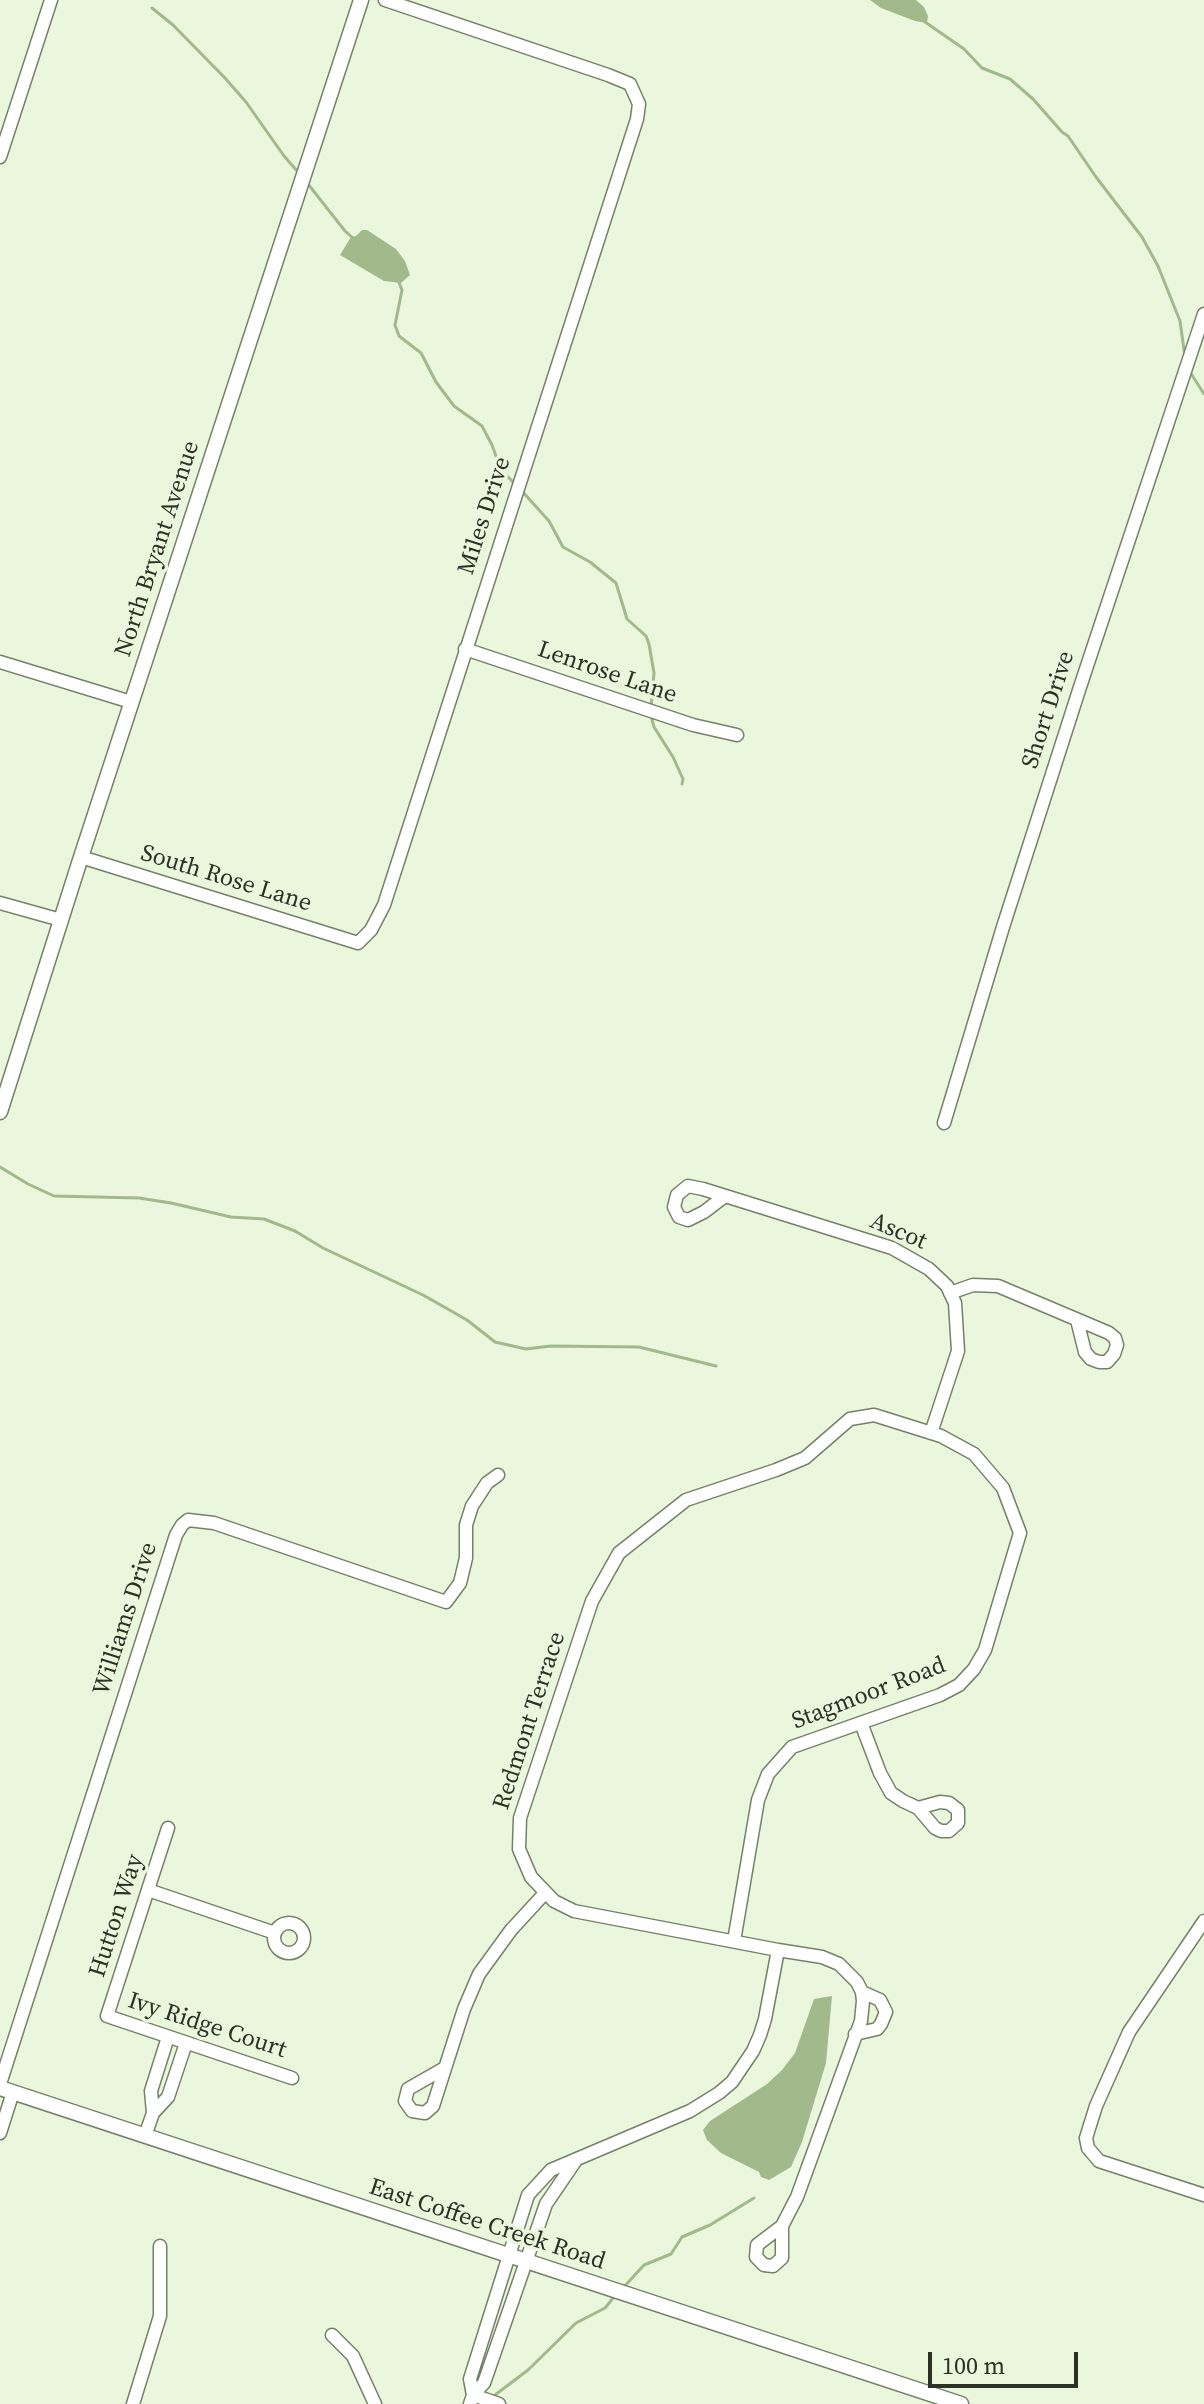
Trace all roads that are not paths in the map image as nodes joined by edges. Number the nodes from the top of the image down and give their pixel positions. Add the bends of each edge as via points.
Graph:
1 (51, 0) edge
2 (361, 0) edge
3 (385, 0) edge
4 (0, 157) edge
5 (1204, 314) edge
6 (465, 649) junction
7 (0, 662) edge
8 (131, 702) junction
9 (737, 735) dead end
10 (81, 857) junction
11 (0, 903) edge
12 (61, 920) junction
13 (358, 943) joint
14 (0, 1112) edge
15 (944, 1123) dead end
16 (725, 1196) dead end
17 (950, 1293) junction
18 (1077, 1320) dead end
19 (931, 1433) junction
20 (498, 1475) dead end
21 (861, 1723) junction
22 (918, 1808) dead end
23 (168, 1828) dead end
24 (148, 1890) junction
25 (545, 1893) junction
26 (1204, 1921) edge
27 (275, 1933) dead end
28 (734, 1941) junction
29 (778, 1950) junction
30 (862, 1992) junction
31 (107, 2016) joint
32 (855, 2034) junction
33 (168, 2037) junction
34 (186, 2043) junction
35 (443, 2069) dead end
36 (292, 2078) dead end
37 (4, 2088) edge
38 (153, 2113) junction
39 (0, 2133) edge
40 (145, 2136) junction
41 (578, 2158) junction
42 (1204, 2195) edge
43 (782, 2226) dead end
44 (160, 2246) dead end
45 (509, 2256) junction
46 (525, 2261) junction
47 (332, 2335) dead end
48 (471, 2399) edge
49 (133, 2404) edge
50 (375, 2404) edge
51 (499, 2404) edge
52 (961, 2404) edge

1 - 4 street
2 - 8 street, North Bryant Avenue
3 - 6 street, Miles Drive via 630,84 639,104
5 - 15 street, Short Drive via 1075,701
6 - 9 street, Lenrose Lane
6 - 13 street, Miles Drive via 384,905
7 - 8 street
8 - 10 street, North Bryant Avenue
10 - 12 street, North Bryant Avenue
10 - 13 street, South Rose Lane
11 - 12 street
12 - 14 street, North Bryant Avenue
16 - 17 street, Ascot via 892,1248 929,1269
17 - 18 street via 973,1285 998,1286
17 - 19 street via 958,1351
19 - 21 street, Stagmoor Road via 974,1454 1003,1488 1020,1533 985,1650 974,1669 940,1695
19 - 25 street, Redmont Terrace via 874,1415 850,1419 805,1458 686,1500 619,1553 592,1601 520,1818 522,1858
20 - 37 street, Williams Drive via 472,1506 460,1583 446,1602 214,1523 188,1520 182,1525
21 - 22 street via 891,1793
21 - 28 street, Stagmoor Road via 792,1747 768,1774 758,1800
23 - 24 street, Hutton Way
24 - 27 street
24 - 31 street, Hutton Way
25 - 28 street, Redmont Terrace via 574,1911
25 - 35 street via 479,1974
26 - 42 street via 1129,2032 1086,2138 1099,2161
28 - 29 street, Redmont Terrace
29 - 30 street, Redmont Terrace via 831,1960 852,1975
29 - 41 street via 760,2035 732,2082 690,2111
30 - 32 street via 863,2012
30 - 32 street, Redmont Terrace via 880,2000 886,2012 877,2029
31 - 33 street, Ivy Ridge Court
32 - 43 street
33 - 34 street, Ivy Ridge Court
33 - 38 street via 151,2091
34 - 36 street, Ivy Ridge Court
34 - 38 street via 168,2097
37 - 39 street
37 - 40 street, East Coffee Creek Road
38 - 40 street
40 - 45 street, East Coffee Creek Road
41 - 45 street via 551,2170 528,2195
41 - 46 street via 546,2204
44 - 49 street via 160,2316
45 - 46 street, East Coffee Creek Road
45 - 48 street via 470,2379
46 - 48 street via 484,2383
46 - 52 street, East Coffee Creek Road
47 - 50 street via 353,2356
48 - 51 street

